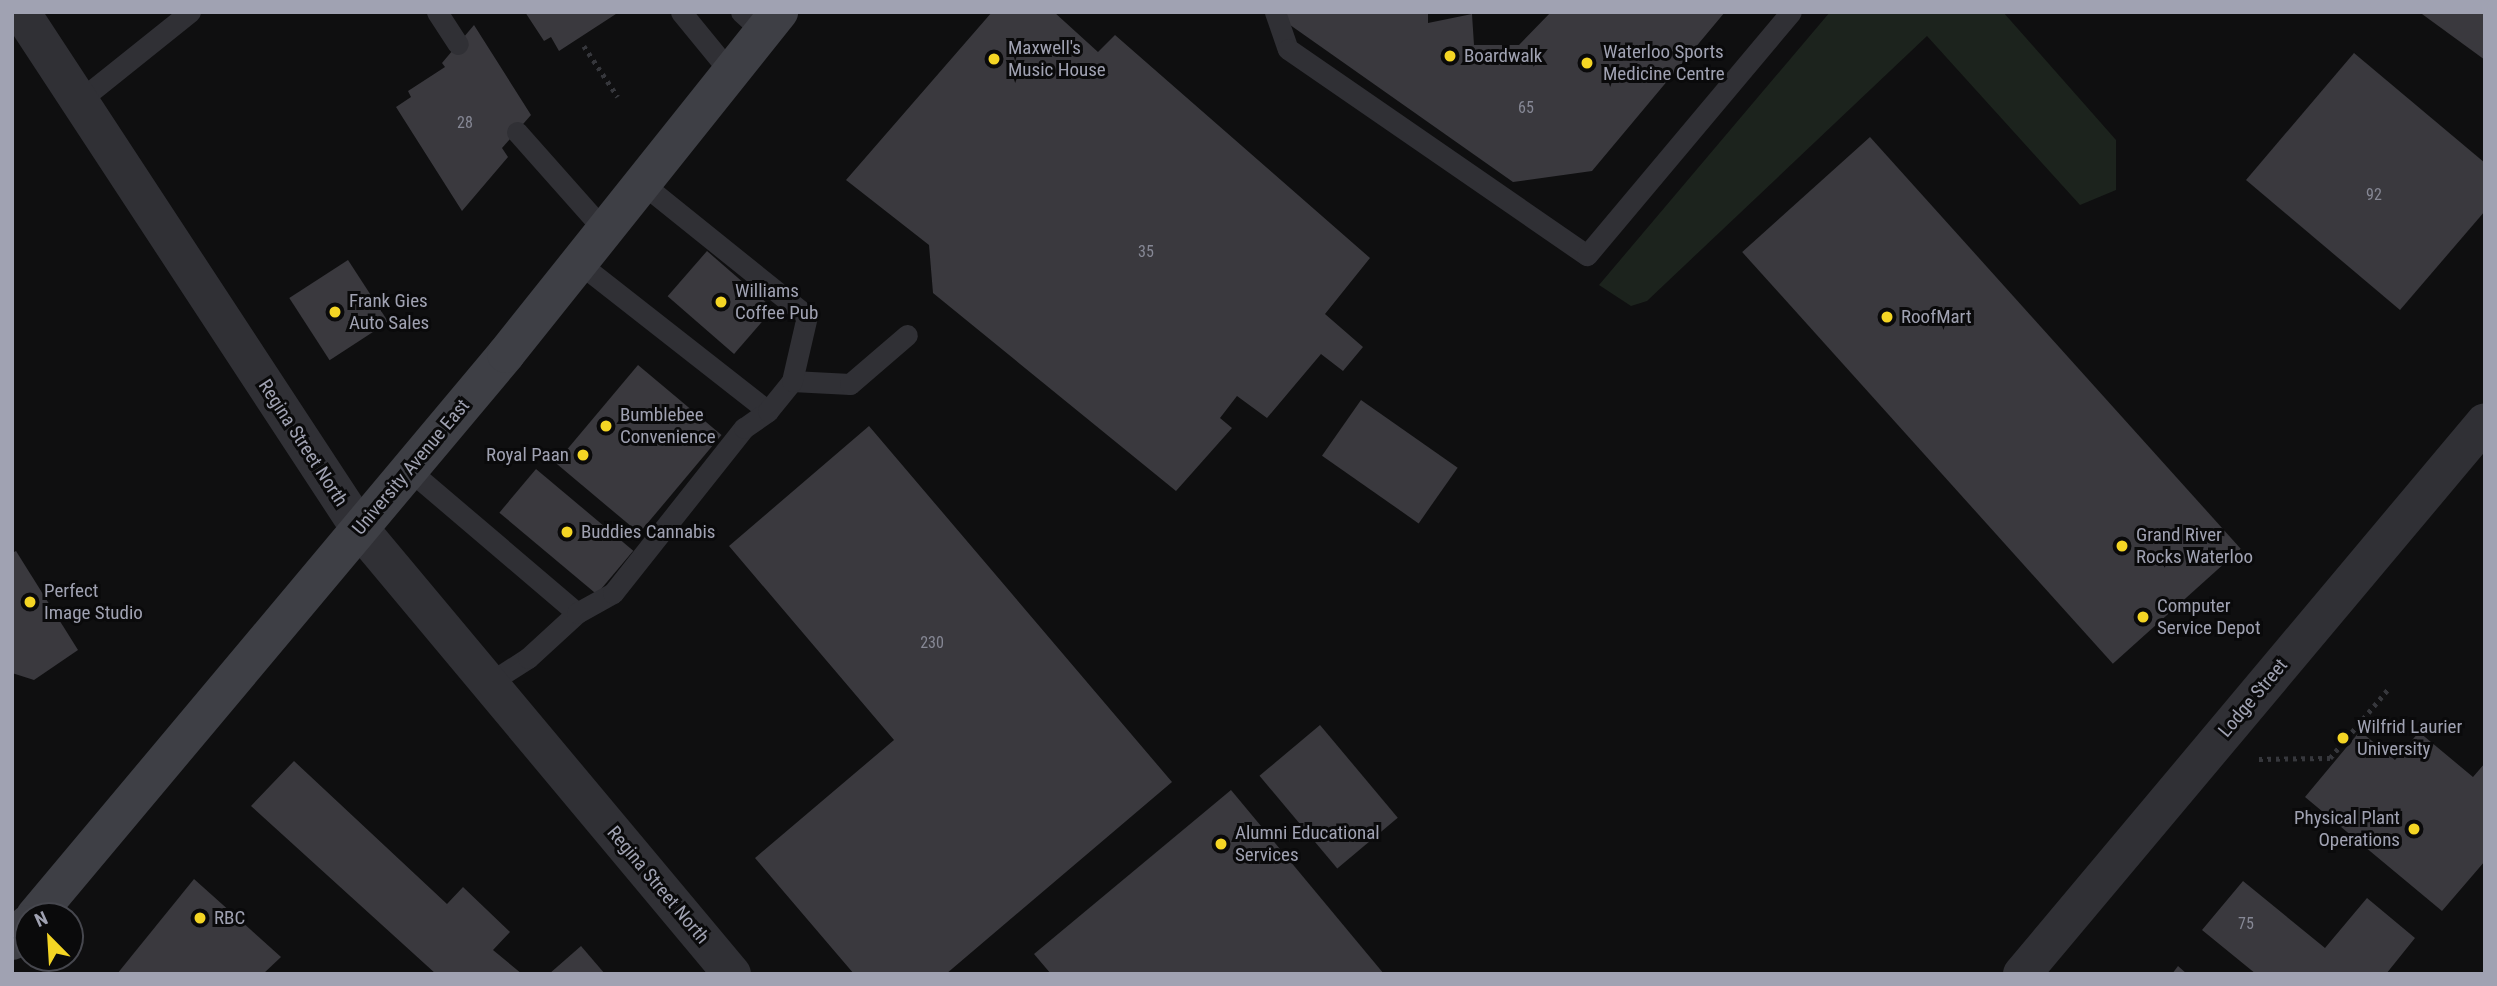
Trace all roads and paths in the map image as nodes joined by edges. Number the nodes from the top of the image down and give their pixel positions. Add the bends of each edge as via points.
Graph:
1 (21, 12) edge
2 (190, 12) edge
3 (437, 12) edge
4 (681, 12) edge
5 (1275, 12) edge
6 (1791, 12) edge
7 (761, 19) edge
8 (458, 44) dead end
9 (584, 46) dead end
10 (731, 73) junction
11 (618, 97) dead end
12 (79, 100) junction
13 (516, 132) dead end
14 (643, 184) junction
15 (604, 231) junction
16 (579, 263) junction
17 (907, 335) dead end
18 (792, 381) junction
19 (768, 411) junction
20 (2485, 422) edge
21 (408, 469) junction
22 (360, 529) junction
23 (577, 613) junction
24 (489, 683) junction
25 (2389, 688) dead end
26 (2259, 759) dead end
27 (47, 902) edge
28 (732, 974) edge
29 (2022, 974) edge

1 - 12 street, Regina Street North
2 - 12 lane
3 - 8 lane
4 - 10 lane
5 - 6 lane via 1288,49 1587,255
7 - 10 main road, University Avenue East
9 - 11 path
10 - 14 main road, University Avenue East
12 - 22 street, Regina Street North
13 - 15 lane
14 - 15 main road, University Avenue East
14 - 18 lane via 807,316
15 - 16 main road, University Avenue East
16 - 19 lane
16 - 21 main road, University Avenue East
17 - 18 lane via 850,384
18 - 19 lane
19 - 23 lane via 744,428 613,593
20 - 29 street, Lodge Street
21 - 22 main road, University Avenue East
21 - 23 lane
22 - 24 street, Regina Street North
22 - 27 main road, University Avenue East
23 - 24 lane via 528,658
24 - 28 street, Regina Street North
25 - 26 path via 2330,758

